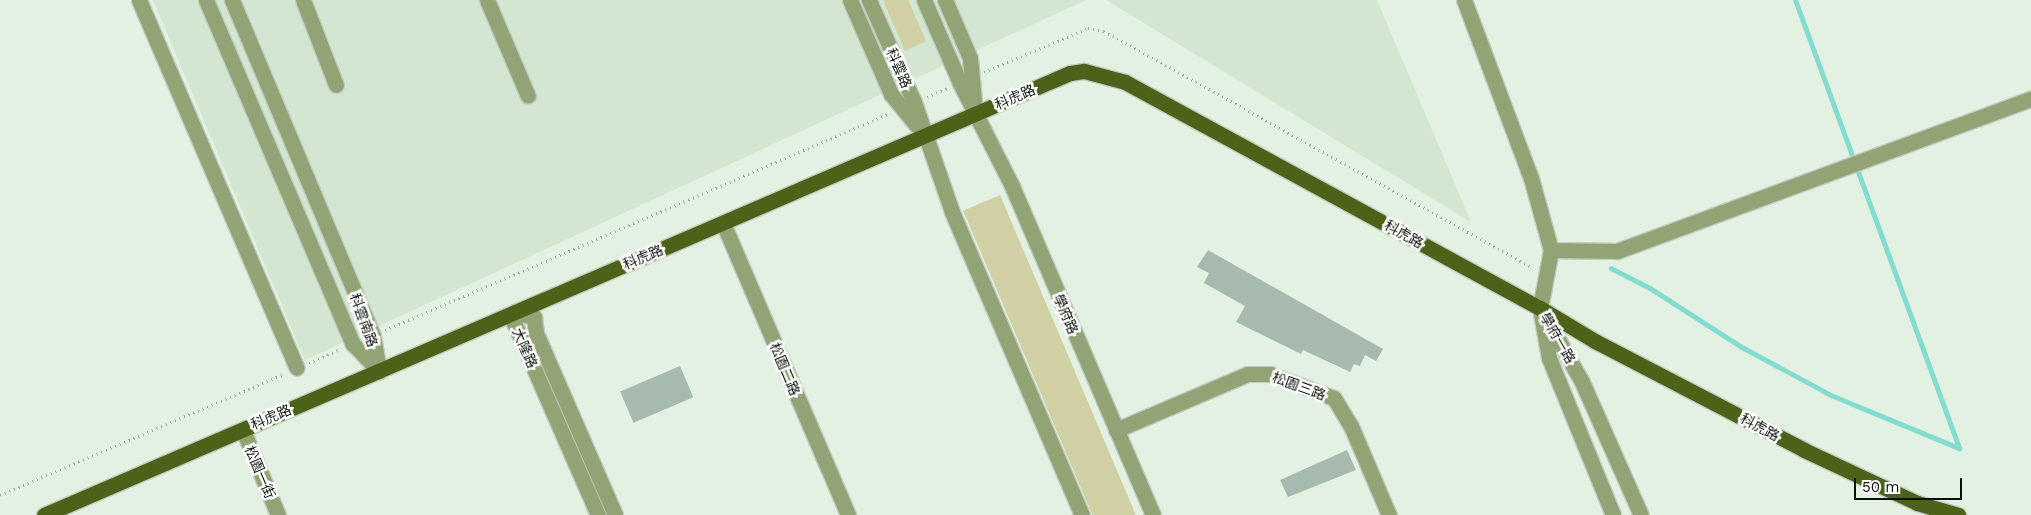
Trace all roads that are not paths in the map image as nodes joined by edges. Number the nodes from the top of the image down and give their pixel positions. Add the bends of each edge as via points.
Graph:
1 (139, 0) edge
2 (206, 0) edge
3 (232, 0) edge
4 (303, 0) edge
5 (487, 0) edge
6 (850, 0) edge
7 (869, 0) edge
8 (924, 0) edge
9 (945, 0) edge
10 (1464, 0) edge
11 (965, 80) junction
12 (336, 85) dead end
13 (528, 96) dead end
14 (2031, 99) edge
15 (909, 105) junction
16 (976, 114) junction
17 (923, 137) junction
18 (723, 223) junction
19 (1551, 250) junction
20 (1540, 308) junction
21 (515, 312) junction
22 (297, 368) road end
23 (379, 371) junction
24 (242, 430) junction
25 (1116, 430) junction
26 (44, 515) edge
27 (278, 515) edge
28 (598, 515) edge
29 (615, 515) edge
30 (848, 515) edge
31 (1082, 515) edge
32 (1153, 515) edge
33 (1389, 515) edge
34 (1613, 515) edge
35 (1641, 515) edge
36 (1958, 515) edge

1 - 22 street
2 - 23 street, 科雲南路 via 353,344
3 - 23 street, 科雲南路 via 373,336
4 - 12 street
5 - 13 street
6 - 15 street via 891,94
7 - 15 street, 科雲路
8 - 11 street
9 - 11 street via 970,58
10 - 19 street via 1531,178
11 - 16 street
14 - 19 street via 1617,251
15 - 17 street, 科雲路
16 - 17 main road, 科虎路
16 - 20 main road, 科虎路 via 1070,73 1101,74 1125,82
16 - 25 street, 學府路 via 1012,186
17 - 18 main road, 科虎路
17 - 31 street
18 - 21 main road, 科虎路
18 - 30 street, 松園二路
19 - 20 street
20 - 34 street, 學府一路 via 1549,358
20 - 35 street, 學府一路 via 1582,382
20 - 36 main road, 科虎路 via 1595,341 1804,450 1917,503
21 - 23 main road, 科虎路
21 - 28 street, 大隆路 via 514,323
21 - 29 street, 大隆路 via 534,317 536,333
23 - 24 main road, 科虎路
24 - 26 main road, 科虎路
24 - 27 street, 松園一街
25 - 32 street, 學府路
25 - 33 street, 松園三路 via 1247,374 1270,374 1334,398 1350,426

